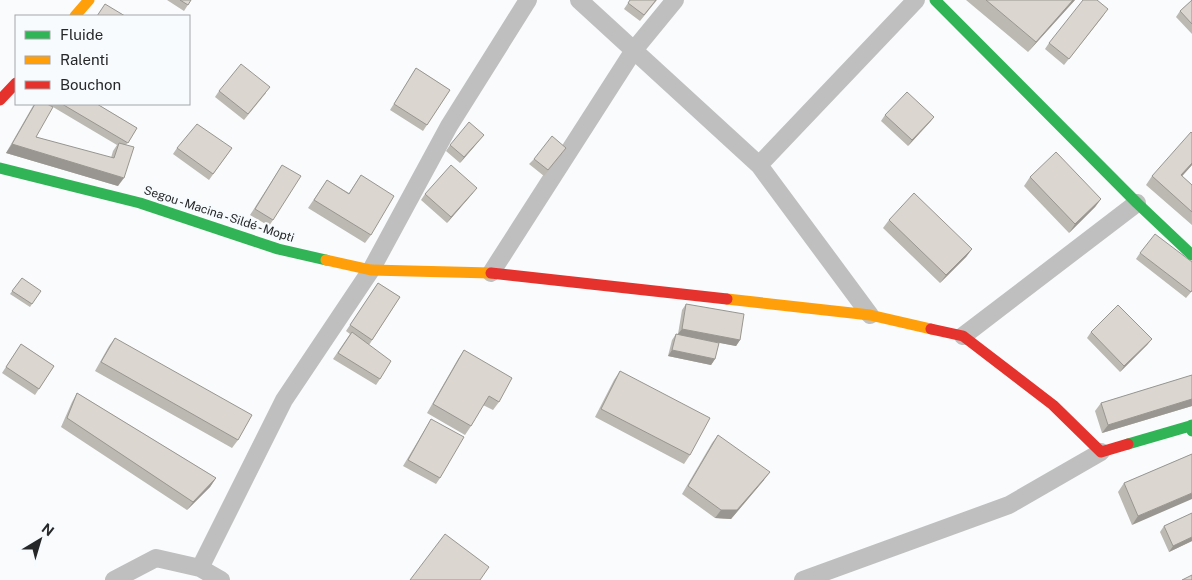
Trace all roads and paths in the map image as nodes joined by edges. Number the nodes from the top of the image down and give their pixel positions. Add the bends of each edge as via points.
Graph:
1 (89, 0) edge
2 (528, 0) edge
3 (579, 0) edge
4 (675, 0) edge
5 (916, 0) edge
6 (935, 0) edge
7 (76, 15) edge
8 (634, 50) junction
9 (759, 165) junction
10 (0, 168) edge
11 (1137, 203) junction
12 (1192, 255) edge
13 (371, 270) junction
14 (491, 273) junction
15 (870, 315) junction
16 (963, 336) junction
17 (1191, 428) edge
18 (1101, 452) junction
19 (200, 568) junction
20 (114, 580) edge
21 (221, 580) edge
22 (803, 580) edge

1 - 7 main road
2 - 13 street via 449,126
3 - 8 street
4 - 8 street
5 - 9 street
6 - 11 main road
8 - 9 street
8 - 14 street
9 - 15 street
10 - 13 main road, Segou - Macina - Sildé - Mopti via 140,203 278,249
11 - 12 main road
11 - 16 street
13 - 14 main road, Segou - Macina - Sildé - Mopti
13 - 19 street via 284,400
14 - 15 main road, Segou - Macina - Sildé - Mopti
15 - 16 main road, Segou - Macina - Sildé - Mopti
16 - 18 main road via 1053,405
17 - 18 main road
18 - 22 street via 1009,505
19 - 20 street via 156,558
19 - 21 street

